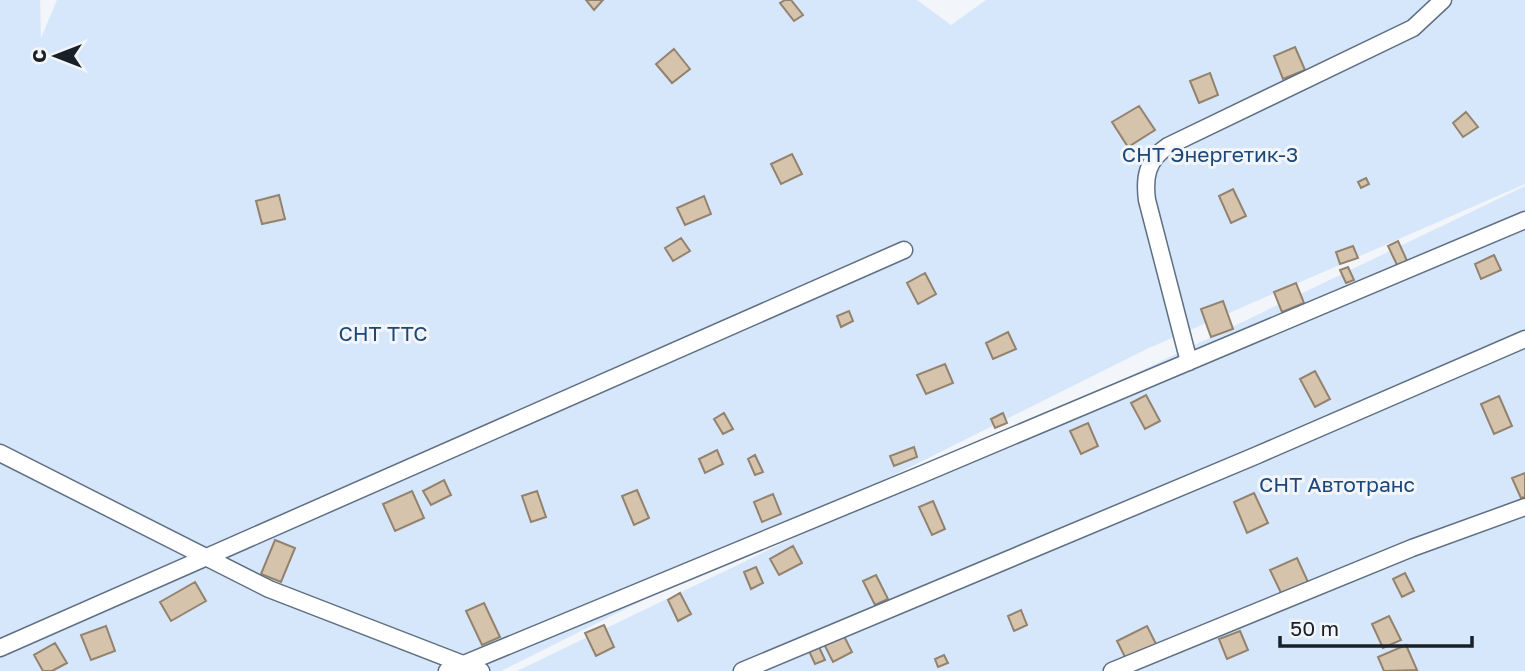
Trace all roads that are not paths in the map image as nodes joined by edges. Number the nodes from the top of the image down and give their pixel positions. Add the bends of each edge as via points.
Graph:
1 (1443, 0) edge
2 (1525, 220) edge
3 (904, 250) dead end
4 (1525, 339) edge
5 (1189, 362) junction
6 (0, 453) edge
7 (1525, 508) edge
8 (206, 557) junction
9 (0, 648) edge
10 (473, 668) edge
11 (447, 671) edge
12 (742, 671) edge
13 (1112, 671) edge

1 - 5 lane via 1413,28 1168,146 1151,161 1145,183 1147,200
2 - 5 lane
3 - 8 lane
4 - 12 lane
5 - 10 lane
6 - 8 lane
7 - 13 lane via 1412,548
8 - 9 lane
8 - 10 lane via 269,589
10 - 11 lane

